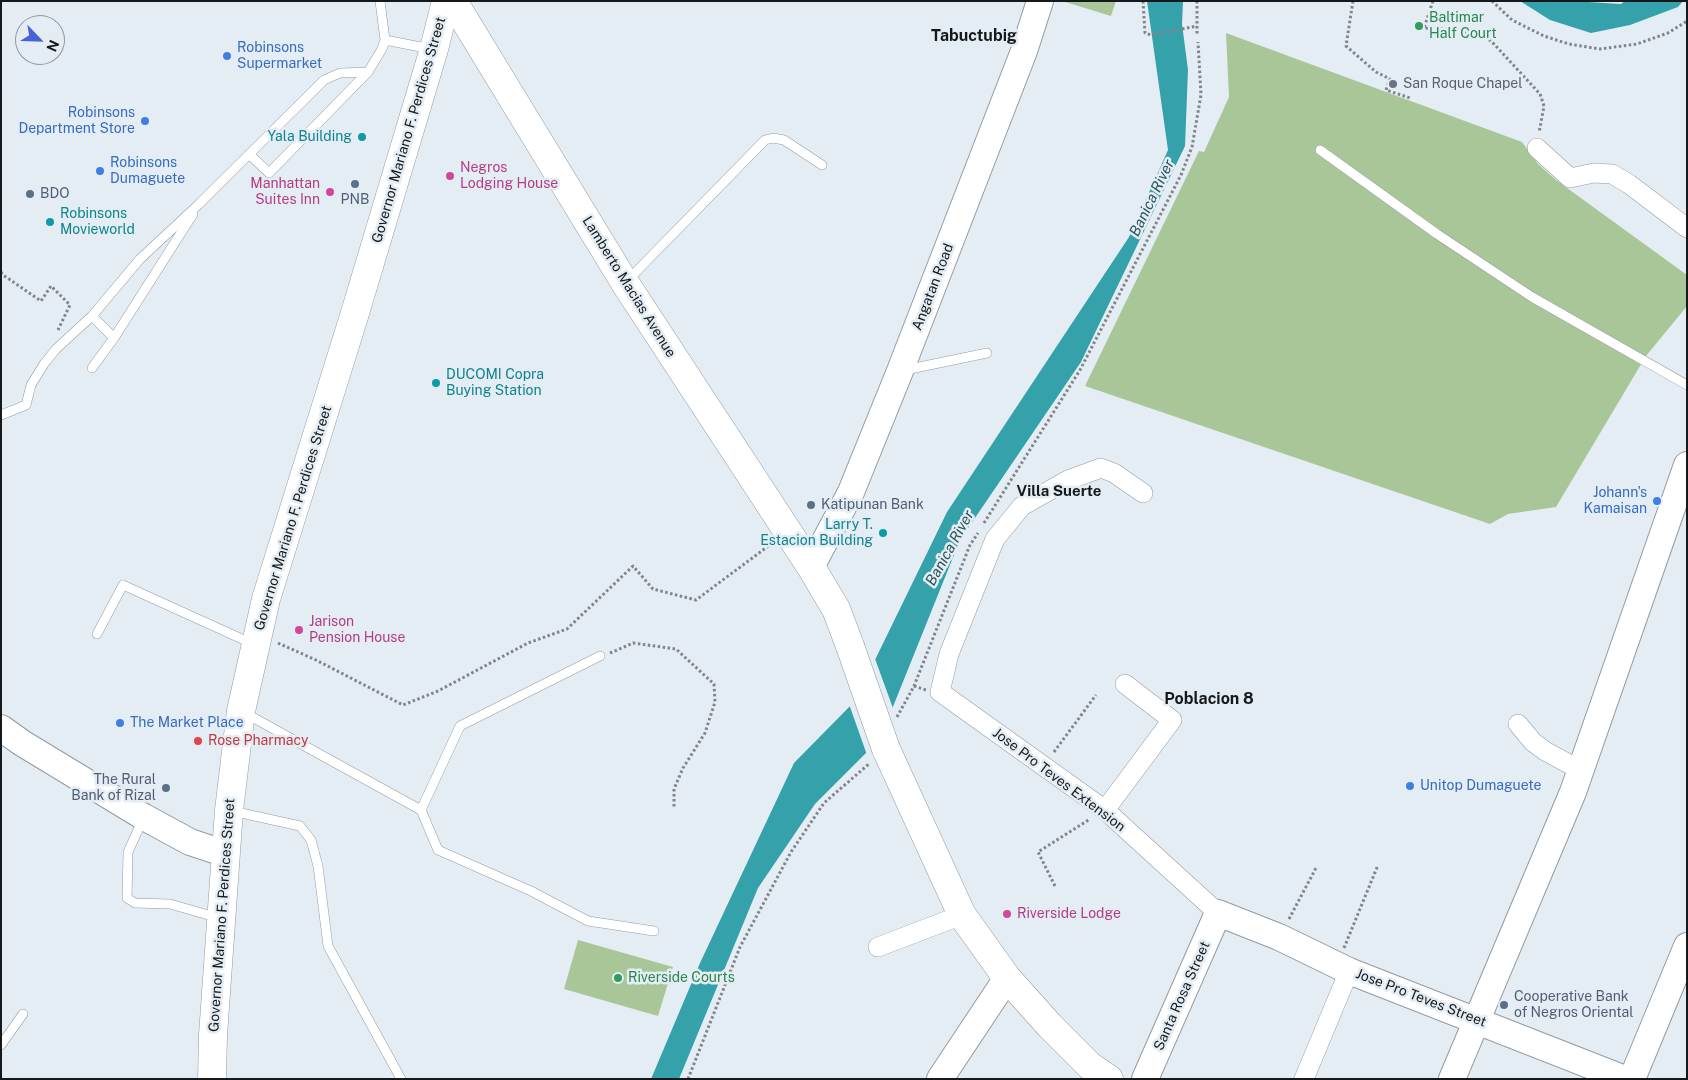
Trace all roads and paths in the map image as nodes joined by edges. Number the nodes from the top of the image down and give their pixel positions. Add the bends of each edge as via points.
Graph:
1 (380, 1) edge
2 (446, 1) edge
3 (453, 1) edge
4 (1040, 1) edge
5 (1143, 1) edge
6 (1197, 1) edge
7 (1353, 1) edge
8 (1433, 1) edge
9 (1492, 1) edge
10 (1687, 21) edge
11 (1197, 26) junction
12 (1197, 34) dead end
13 (385, 40) junction
14 (1198, 42) dead end
15 (434, 49) junction
16 (368, 72) junction
17 (1410, 98) dead end
18 (1537, 148) joint
19 (1320, 150) dead end
20 (249, 154) junction
21 (822, 165) dead end
22 (198, 205) junction
23 (1687, 228) edge
24 (1, 272) edge
25 (625, 283) junction
26 (92, 316) junction
27 (1101, 332) dead end
28 (54, 338) dead end
29 (114, 338) junction
30 (987, 353) dead end
31 (92, 368) dead end
32 (900, 371) junction
33 (1687, 385) edge
34 (1, 415) edge
35 (1687, 465) edge
36 (1143, 493) dead end
37 (788, 531) junction
38 (811, 567) junction
39 (97, 634) dead end
40 (257, 639) junction
41 (600, 656) joint
42 (1125, 684) dead end
43 (914, 686) dead end
44 (1096, 695) dead end
45 (241, 711) junction
46 (895, 720) dead end
47 (1518, 724) dead end
48 (1, 728) edge
49 (879, 755) junction
50 (1043, 766) junction
51 (1582, 768) junction
52 (674, 809) dead end
53 (229, 810) junction
54 (421, 810) junction
55 (1105, 810) junction
56 (144, 817) junction
57 (226, 854) junction
58 (1378, 864) dead end
59 (1317, 866) dead end
60 (1055, 886) dead end
61 (1218, 913) junction
62 (962, 914) junction
63 (221, 919) junction
64 (654, 931) dead end
65 (1279, 937) junction
66 (1687, 946) edge
67 (878, 947) dead end
68 (1344, 967) junction
69 (1007, 978) junction
70 (23, 1014) dead end
71 (1477, 1020) junction
72 (1, 1045) edge
73 (212, 1079) edge
74 (401, 1079) edge
75 (688, 1079) edge
76 (940, 1079) edge
77 (1109, 1079) edge
78 (1145, 1079) edge
79 (1304, 1079) edge
80 (1452, 1079) edge
81 (1625, 1079) edge
82 (1632, 1079) edge

1 - 13 lane
2 - 15 main road, Governor Mariano F. Perdices Street
3 - 25 main road, Lamberto Macias Avenue
4 - 32 street, Angatan Road via 1024,51
5 - 11 path via 1146,33 1151,35
6 - 11 path
7 - 17 path via 1346,46 1376,72 1390,79 1386,90
8 - 18 path via 1424,28 1456,30 1486,37 1540,94 1544,106
9 - 10 path via 1512,20 1544,36 1600,49 1637,44 1668,33
11 - 12 path
13 - 15 lane
13 - 16 lane
14 - 27 path via 1201,95 1192,147
15 - 40 main road, Governor Mariano F. Perdices Street via 266,599
16 - 20 lane via 340,73 324,80
16 - 20 lane via 269,173
18 - 23 street via 1570,178 1594,173 1612,174
19 - 33 lane via 1532,298
20 - 22 lane
21 - 25 lane via 784,140 765,140
22 - 26 lane via 140,259
22 - 29 lane
24 - 28 path via 40,301 51,286 70,305
25 - 37 main road, Lamberto Macias Avenue
26 - 29 lane
26 - 34 lane via 44,364 26,405
29 - 31 lane
30 - 32 lane
32 - 38 street, Angatan Road via 851,492
35 - 51 street
36 - 50 street, Jose Pro Teves Extension via 1101,468 1068,480 1022,506 995,539 949,654 940,692
37 - 38 main road, Lamberto Macias Avenue
37 - 40 path via 696,600 653,589 633,566 567,629 528,643 403,706 316,660
38 - 49 main road, Lamberto Macias Avenue, bridge via 836,609 850,646
39 - 40 lane via 123,585
40 - 45 main road, Governor Mariano F. Perdices Street
41 - 52 path via 634,643 676,649 714,684 715,702 705,733 674,788
41 - 54 lane via 460,726
42 - 55 street via 1172,720
43 - 46 path
44 - 50 path
45 - 53 main road, Governor Mariano F. Perdices Street
45 - 54 lane
47 - 51 street via 1545,751
48 - 56 street
49 - 62 main road, Lamberto Macias Avenue
49 - 75 path via 824,803 791,852 740,947
50 - 55 street, Jose Pro Teves Extension
51 - 71 street
53 - 57 main road, Governor Mariano F. Perdices Street
53 - 74 lane via 300,826 311,840 318,866 328,946
54 - 64 lane via 438,850 531,890 588,921
55 - 60 path via 1038,852
55 - 61 street, Jose Pro Teves Extension
56 - 57 street via 190,842
56 - 63 lane via 128,852 128,898 135,902 170,904
57 - 63 main road, Governor Mariano F. Perdices Street
58 - 68 path
59 - 65 path
61 - 65 street, Jose Pro Teves Street
61 - 78 street, Santa Rosa Street
62 - 67 street
62 - 69 main road, Lamberto Macias Avenue
63 - 73 main road, Governor Mariano F. Perdices Street
65 - 68 street, Jose Pro Teves Street
66 - 82 street
68 - 71 street, Jose Pro Teves Street
68 - 79 street
69 - 76 street
69 - 77 main road, Lamberto Macias Avenue via 1090,1066
70 - 72 lane
71 - 80 street
71 - 81 street, Jose Pro Teves Street

